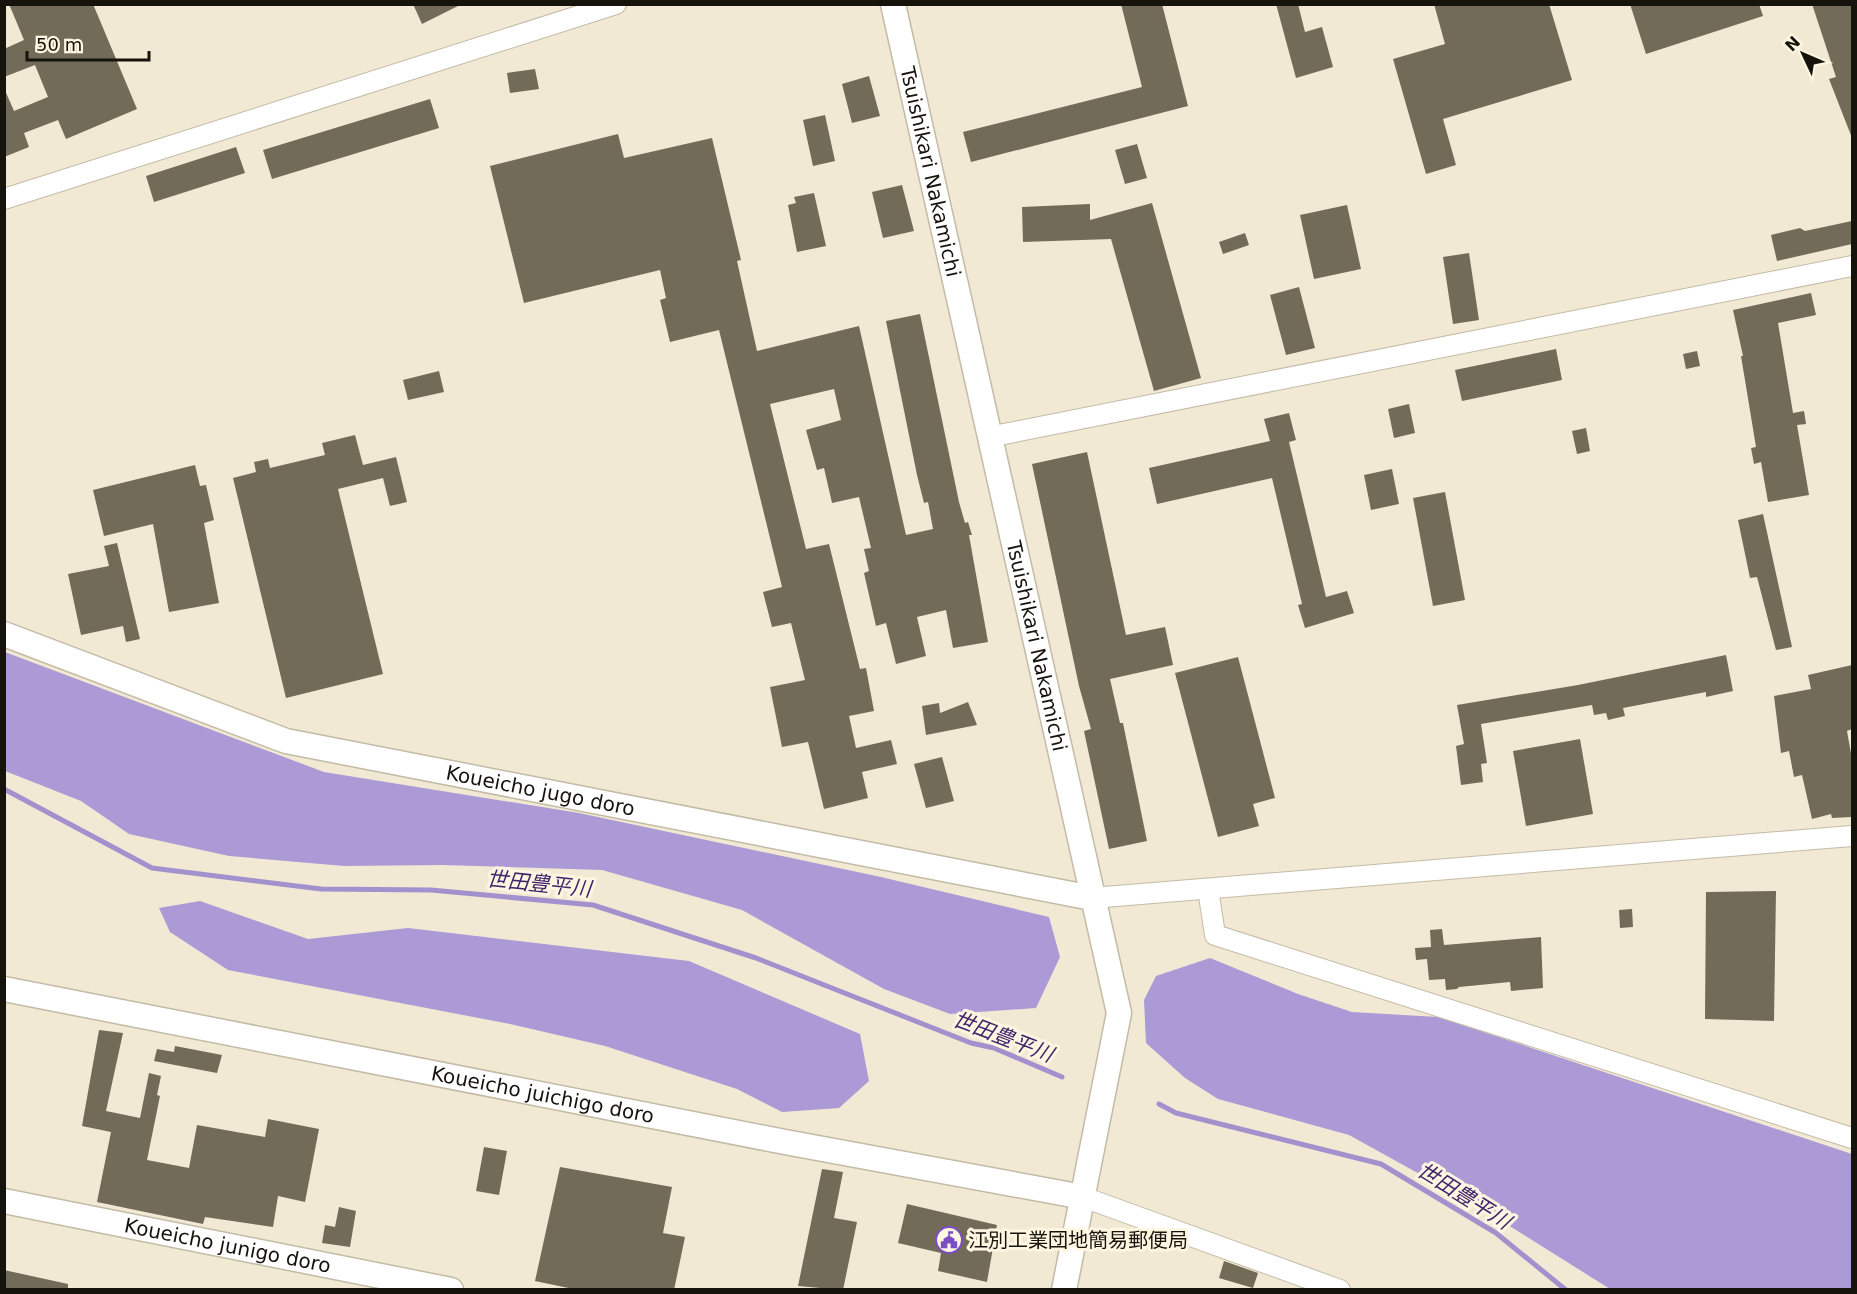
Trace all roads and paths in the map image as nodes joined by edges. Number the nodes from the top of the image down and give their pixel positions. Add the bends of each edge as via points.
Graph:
1 (616, 4) edge
2 (893, 4) edge
3 (4, 199) edge
4 (1852, 266) edge
5 (989, 437) junction
6 (4, 634) edge
7 (1852, 836) edge
8 (1208, 889) junction
9 (1092, 898) junction
10 (4, 989) edge
11 (1852, 1138) edge
12 (1083, 1197) junction
13 (4, 1201) edge
14 (452, 1290) edge
15 (1064, 1290) edge
16 (1340, 1290) edge

1 - 3 street
2 - 5 street, Tsuishikari Nakamichi
4 - 5 street
5 - 9 street, Tsuishikari Nakamichi
6 - 9 street, Koueicho jugo doro via 286,741
7 - 8 street
8 - 9 street
8 - 11 street via 1215,935
9 - 12 street, Tsuishikari Nakamichi via 1119,1013
10 - 12 street, Koueicho juichigo doro
12 - 15 street, Tsuishikari Nakamichi
12 - 16 street
13 - 14 street, Koueicho junigo doro

